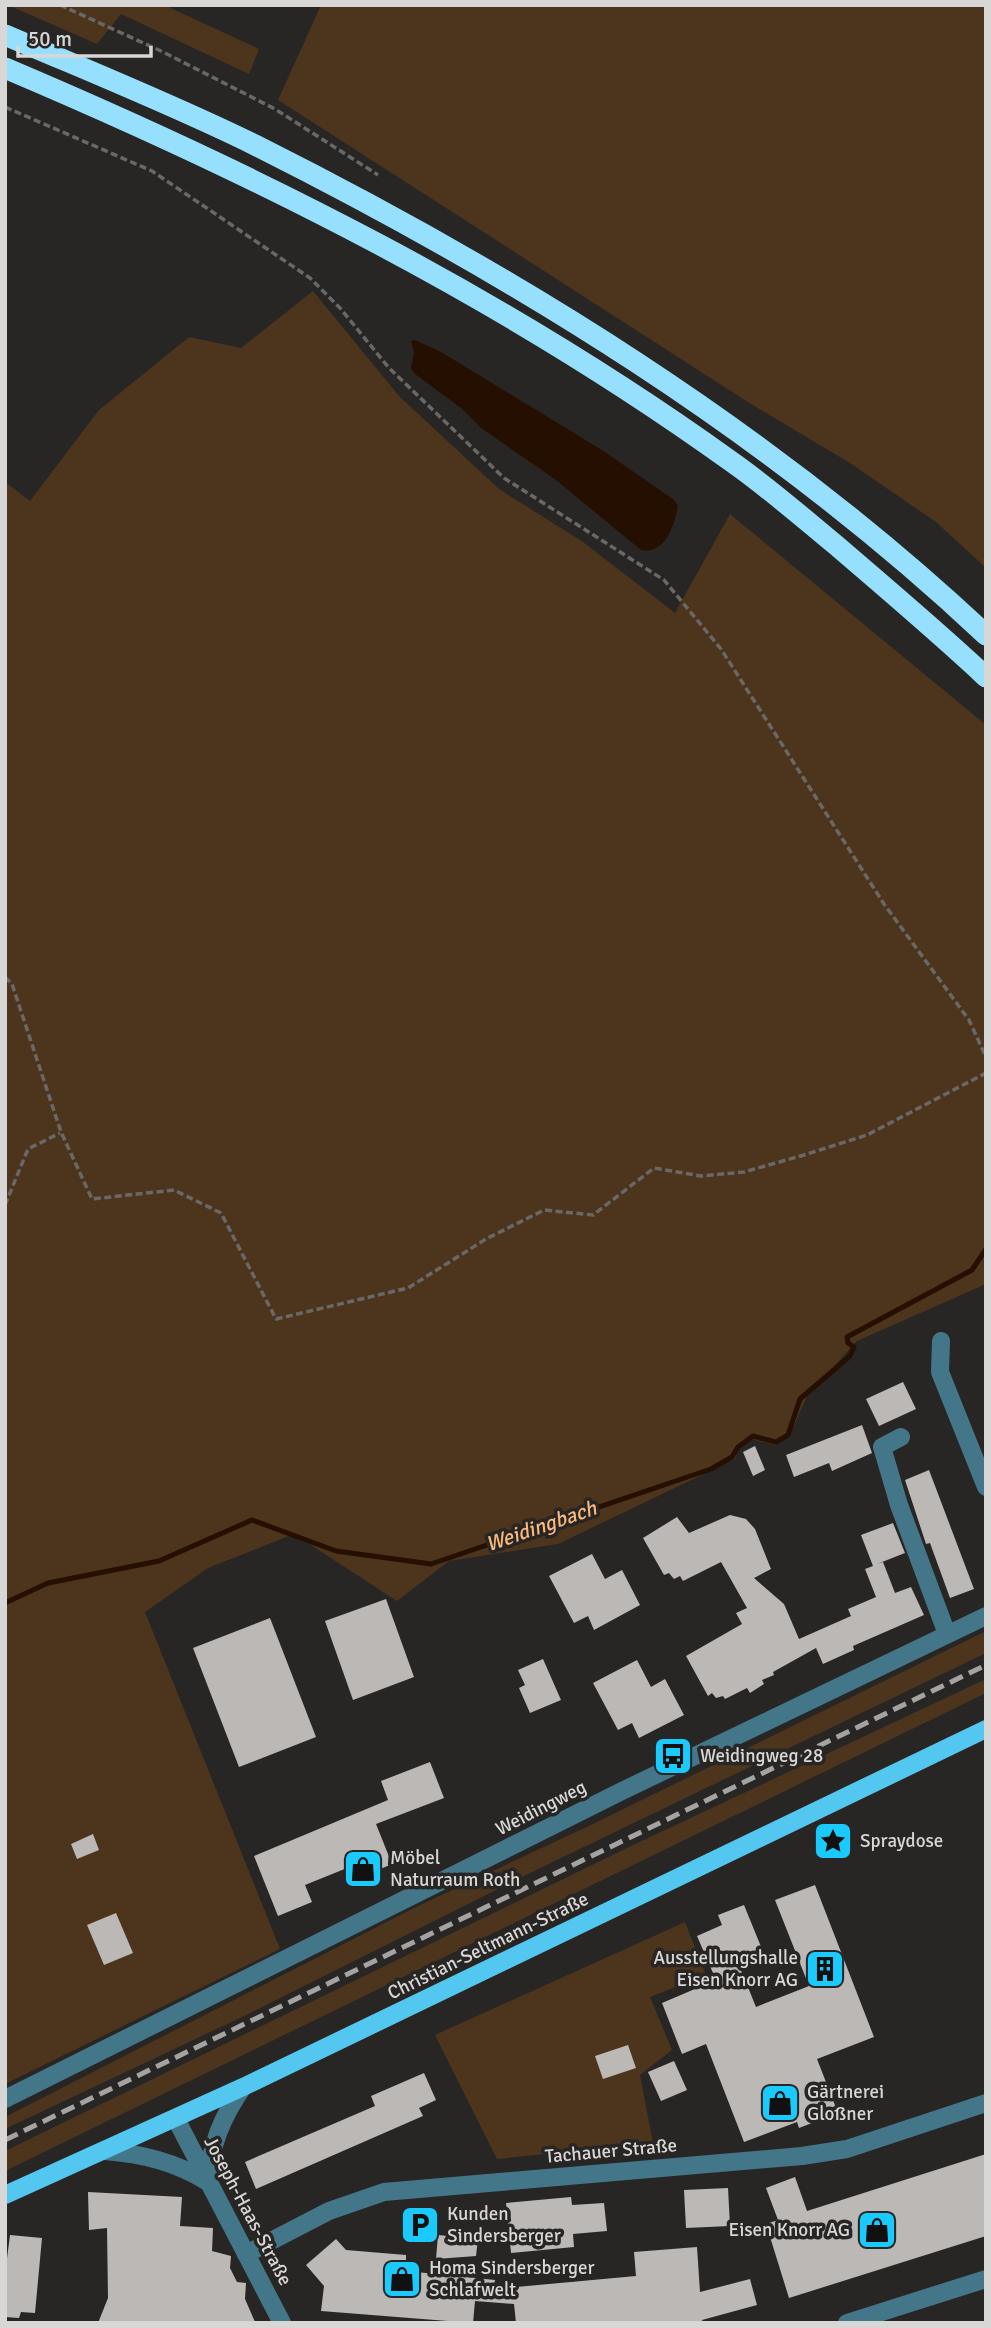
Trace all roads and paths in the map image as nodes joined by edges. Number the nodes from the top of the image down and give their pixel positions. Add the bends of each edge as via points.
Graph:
1 (60, 5) edge
2 (5, 35) edge
3 (5, 68) edge
4 (5, 107) edge
5 (377, 175) dead end
6 (986, 635) edge
7 (986, 677) edge
8 (5, 977) edge
9 (986, 1057) edge
10 (986, 1073) edge
11 (61, 1132) junction
12 (5, 1205) edge
13 (941, 1341) dead end
14 (901, 1437) dead end
15 (986, 1487) edge
16 (986, 1616) edge
17 (947, 1634) junction
18 (986, 1729) edge
19 (243, 2087) junction
20 (5, 2099) edge
21 (986, 2103) edge
22 (176, 2119) junction
23 (105, 2151) junction
24 (208, 2182) junction
25 (5, 2195) edge
26 (246, 2253) junction
27 (986, 2279) edge
28 (282, 2323) edge
29 (846, 2323) edge

1 - 5 path via 275,109
2 - 6 highway via 264,150 470,260 622,352 804,479
3 - 7 highway via 189,148 493,306 733,462
4 - 9 path via 152,170 310,278 389,368 504,478 664,580 721,649 884,904 969,1020
8 - 11 path via 12,985
10 - 11 path via 867,1135 744,1172 701,1176 654,1168 593,1215 544,1210 486,1239 408,1288 276,1319 221,1213 174,1190 92,1199
11 - 12 path via 28,1149
13 - 15 street via 940,1372
14 - 17 street via 881,1447
16 - 17 street, Weidingweg
17 - 20 street, Weidingweg
18 - 19 main road, Christian-Seltmann-Straße
19 - 22 main road, Christian-Seltmann-Straße
19 - 24 street via 216,2133
21 - 26 street, Tachauer Straße via 847,2149 802,2157 384,2192 329,2211
22 - 23 main road, Christian-Seltmann-Straße
22 - 24 street, Joseph-Haas-Straße
23 - 24 street via 172,2163
23 - 25 main road, Christian-Seltmann-Straße
24 - 26 street, Joseph-Haas-Straße
26 - 28 street, Joseph-Haas-Straße
27 - 29 street

